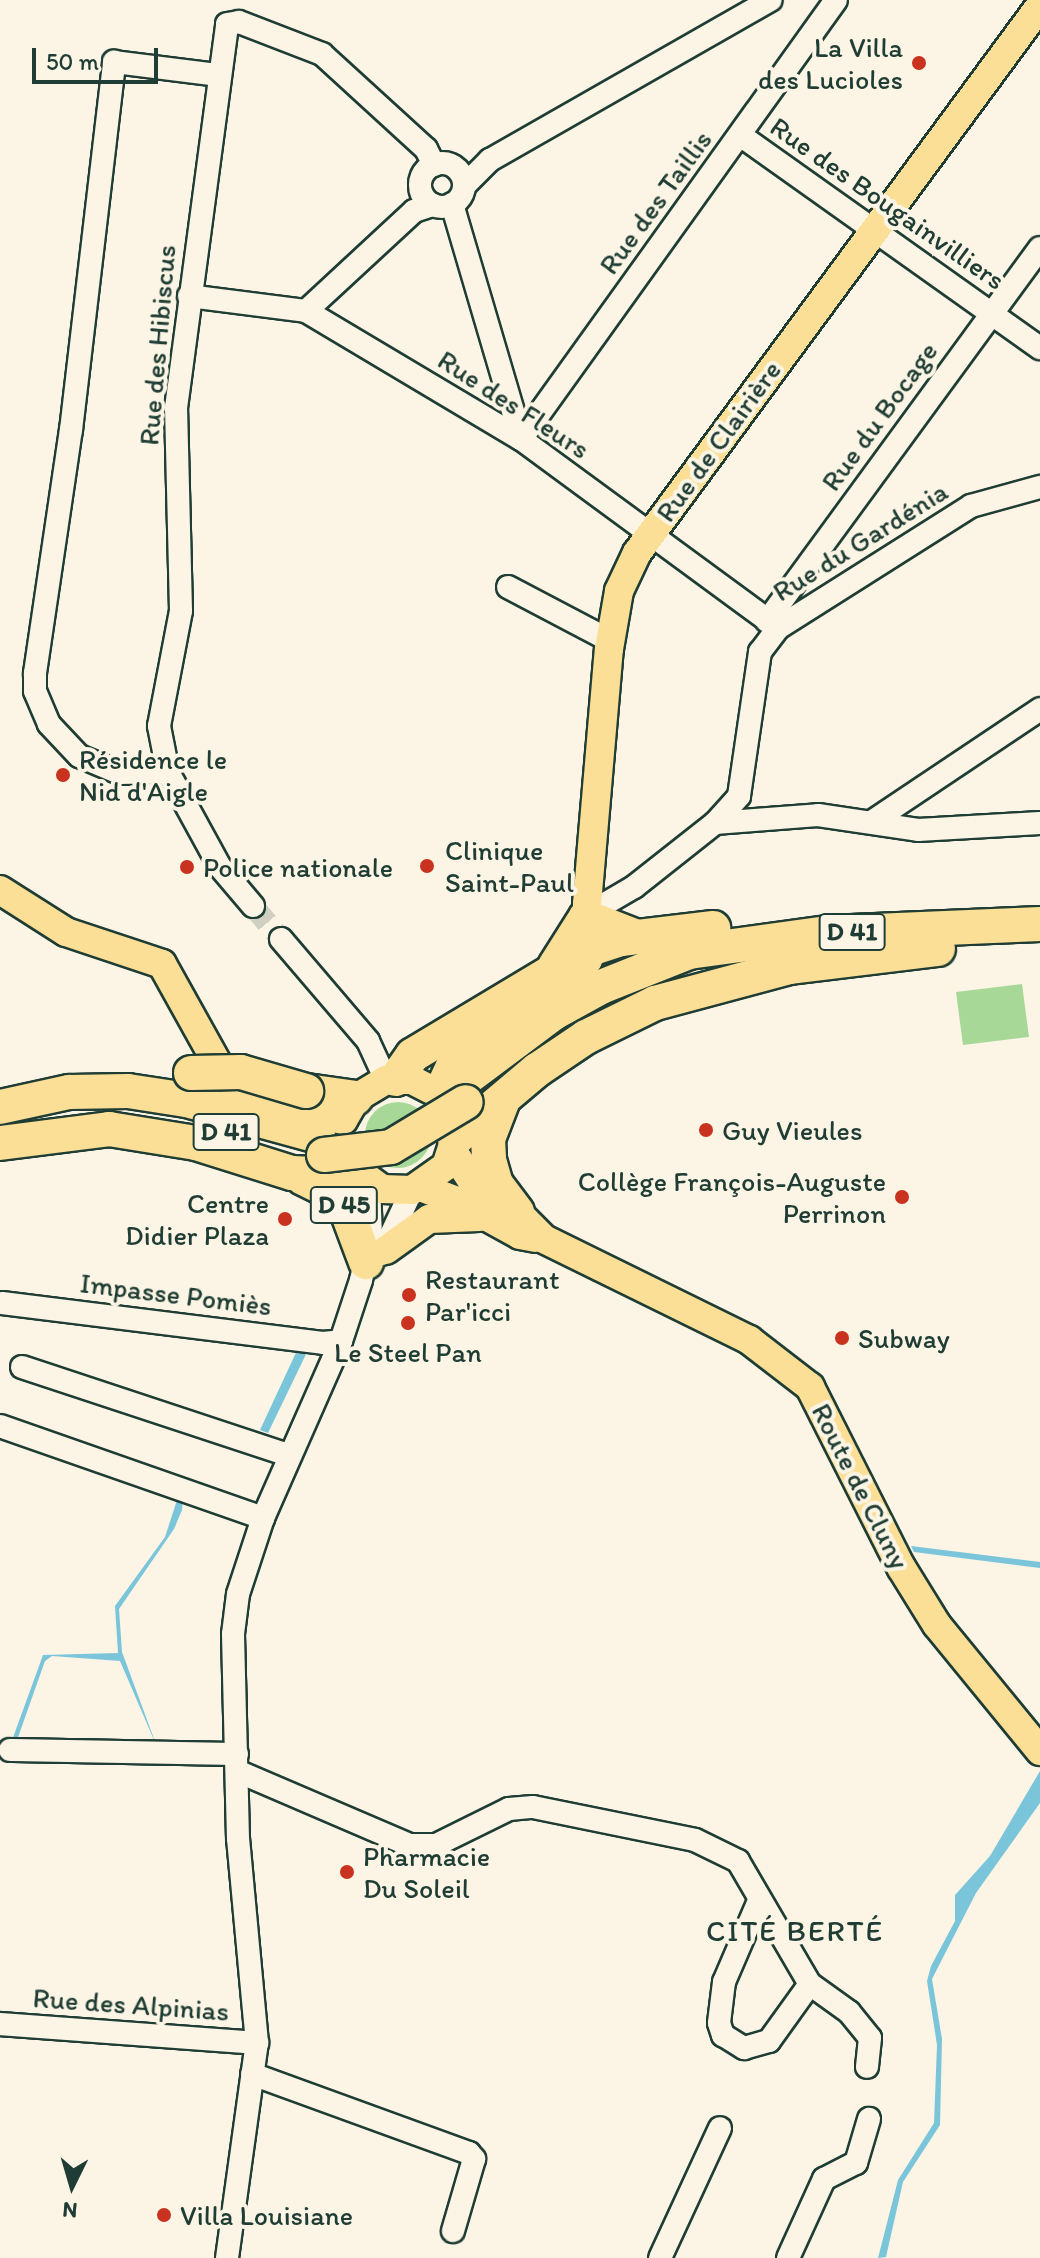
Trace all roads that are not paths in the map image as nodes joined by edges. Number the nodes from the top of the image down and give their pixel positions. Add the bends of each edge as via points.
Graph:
1 (771, 0) edge
2 (836, 0) edge
3 (1040, 6) edge
4 (218, 75) junction
5 (740, 135) junction
6 (490, 160) junction
7 (442, 166) junction
8 (437, 199) junction
9 (872, 230) junction
10 (1040, 248) edge
11 (189, 296) junction
12 (306, 311) junction
13 (991, 314) junction
14 (1040, 348) edge
15 (521, 439) junction
16 (1040, 487) edge
17 (650, 535) junction
18 (508, 587) dead end
19 (772, 624) junction
20 (611, 641) junction
21 (1040, 709) edge
22 (168, 772) junction
23 (873, 821) junction
24 (715, 823) junction
25 (1040, 823) edge
26 (0, 890) edge
27 (253, 906) tunnel mouth
28 (587, 927) junction
29 (1009, 935) edge
30 (281, 939) tunnel mouth
31 (214, 1073) junction
32 (391, 1079) junction
33 (0, 1094) edge
34 (505, 1095) junction
35 (0, 1107) edge
36 (451, 1111) junction
37 (0, 1129) edge
38 (0, 1143) edge
39 (346, 1145) junction
40 (292, 1173) junction
41 (416, 1188) junction
42 (505, 1216) junction
43 (371, 1264) junction
44 (2, 1303) dead end
45 (341, 1341) junction
46 (22, 1367) dead end
47 (0, 1426) edge
48 (272, 1449) junction
49 (263, 1518) junction
50 (1036, 1747) edge
51 (10, 1750) dead end
52 (237, 1763) junction
53 (758, 1903) junction
54 (810, 1984) junction
55 (0, 2024) edge
56 (257, 2043) junction
57 (867, 2067) dead end
58 (252, 2074) junction
59 (869, 2119) dead end
60 (720, 2128) dead end
61 (453, 2231) dead end
62 (227, 2258) edge
63 (660, 2258) edge
64 (788, 2258) edge

1 - 6 street
2 - 5 street, Rue des Taillis
3 - 9 main road, Rue de Clairière
4 - 7 street, Rue des Hibiscus via 224,31 233,21 312,50
4 - 11 street, Rue des Hibiscus
4 - 22 street via 114,62 71,430 35,673 35,691 49,724 79,756 120,773
5 - 9 street, Rue des Bougainvilliers
5 - 15 street, Rue des Taillis
6 - 7 street
6 - 8 street
7 - 8 street
7 - 8 street via 424,173
8 - 12 street
8 - 15 street
9 - 13 street, Rue des Bougainvilliers
9 - 17 main road, Rue de Clairière
10 - 13 street, Rue du Bocage
11 - 12 street, Rue des Fleurs
11 - 22 street, Rue des Hibiscus via 176,408 181,611 159,726
12 - 15 street, Rue des Fleurs
13 - 14 street, Rue des Bougainvilliers
13 - 19 street, Rue du Bocage
15 - 17 street, Rue des Fleurs
16 - 19 street, Rue du Gardénia via 971,506
17 - 19 street, Rue des Fleurs
17 - 20 main road, Rue de Clairière via 619,591
18 - 20 street
19 - 24 street, Rue du Gardénia via 760,652 739,796
20 - 28 main road, Rue de Clairière
21 - 23 street
22 - 27 street, Rue des Hibiscus via 220,867
23 - 24 street via 818,815
23 - 25 street via 918,830
24 - 28 street, Rue du Gardénia
26 - 31 main road via 66,932 162,964
28 - 29 highway via 637,937 853,920
28 - 32 highway via 553,969 413,1055
28 - 36 main road via 584,967 572,981 453,1059
29 - 34 highway via 789,967 655,1003 586,1037
29 - 36 highway, D 41 via 772,937 689,952 601,987 554,1013
30 - 32 street via 368,1041
31 - 33 highway via 58,1081
31 - 39 main road, Route de Cluny
31 - 39 highway, bridge via 241,1072 306,1091
32 - 36 main road
32 - 39 main road
34 - 36 highway
34 - 42 highway via 488,1139
35 - 39 highway, D 41 via 69,1092 128,1091 187,1100
36 - 39 highway, D 41 via 388,1127
36 - 41 main road via 446,1166
36 - 42 main road, Route de Cluny via 474,1185
37 - 39 highway, D 41 via 66,1114 128,1112 182,1119 300,1154
38 - 40 highway via 78,1130 156,1134
39 - 40 highway
39 - 41 main road, Route de Cluny via 382,1189
39 - 43 street, D 45 via 371,1238
40 - 43 highway, D 45 via 330,1191 345,1206
41 - 42 main road, Route de Cluny
41 - 43 street, D 45
42 - 43 main road, D 45 via 454,1214 429,1219
42 - 50 main road, Route de Cluny via 749,1340 810,1387 901,1567 937,1625
43 - 45 street, D 45
44 - 45 street, Impasse Pomiès
45 - 48 street, D 45
46 - 48 street
47 - 49 street
48 - 49 street, D 45
49 - 52 street, D 45 via 238,1594 233,1634
51 - 52 street
52 - 53 street via 410,1845 436,1845 509,1809 533,1807 695,1840 738,1861
52 - 56 street, D 45 via 244,1928
53 - 54 street
53 - 54 street via 724,1982 719,2023 723,2035 744,2048 769,2041
54 - 57 street via 849,2012 870,2038
55 - 56 street, Rue des Alpinias
56 - 58 street, D 45
58 - 61 street via 469,2153 474,2159
58 - 62 street, D 45
59 - 64 street via 856,2163 824,2179
60 - 63 street

